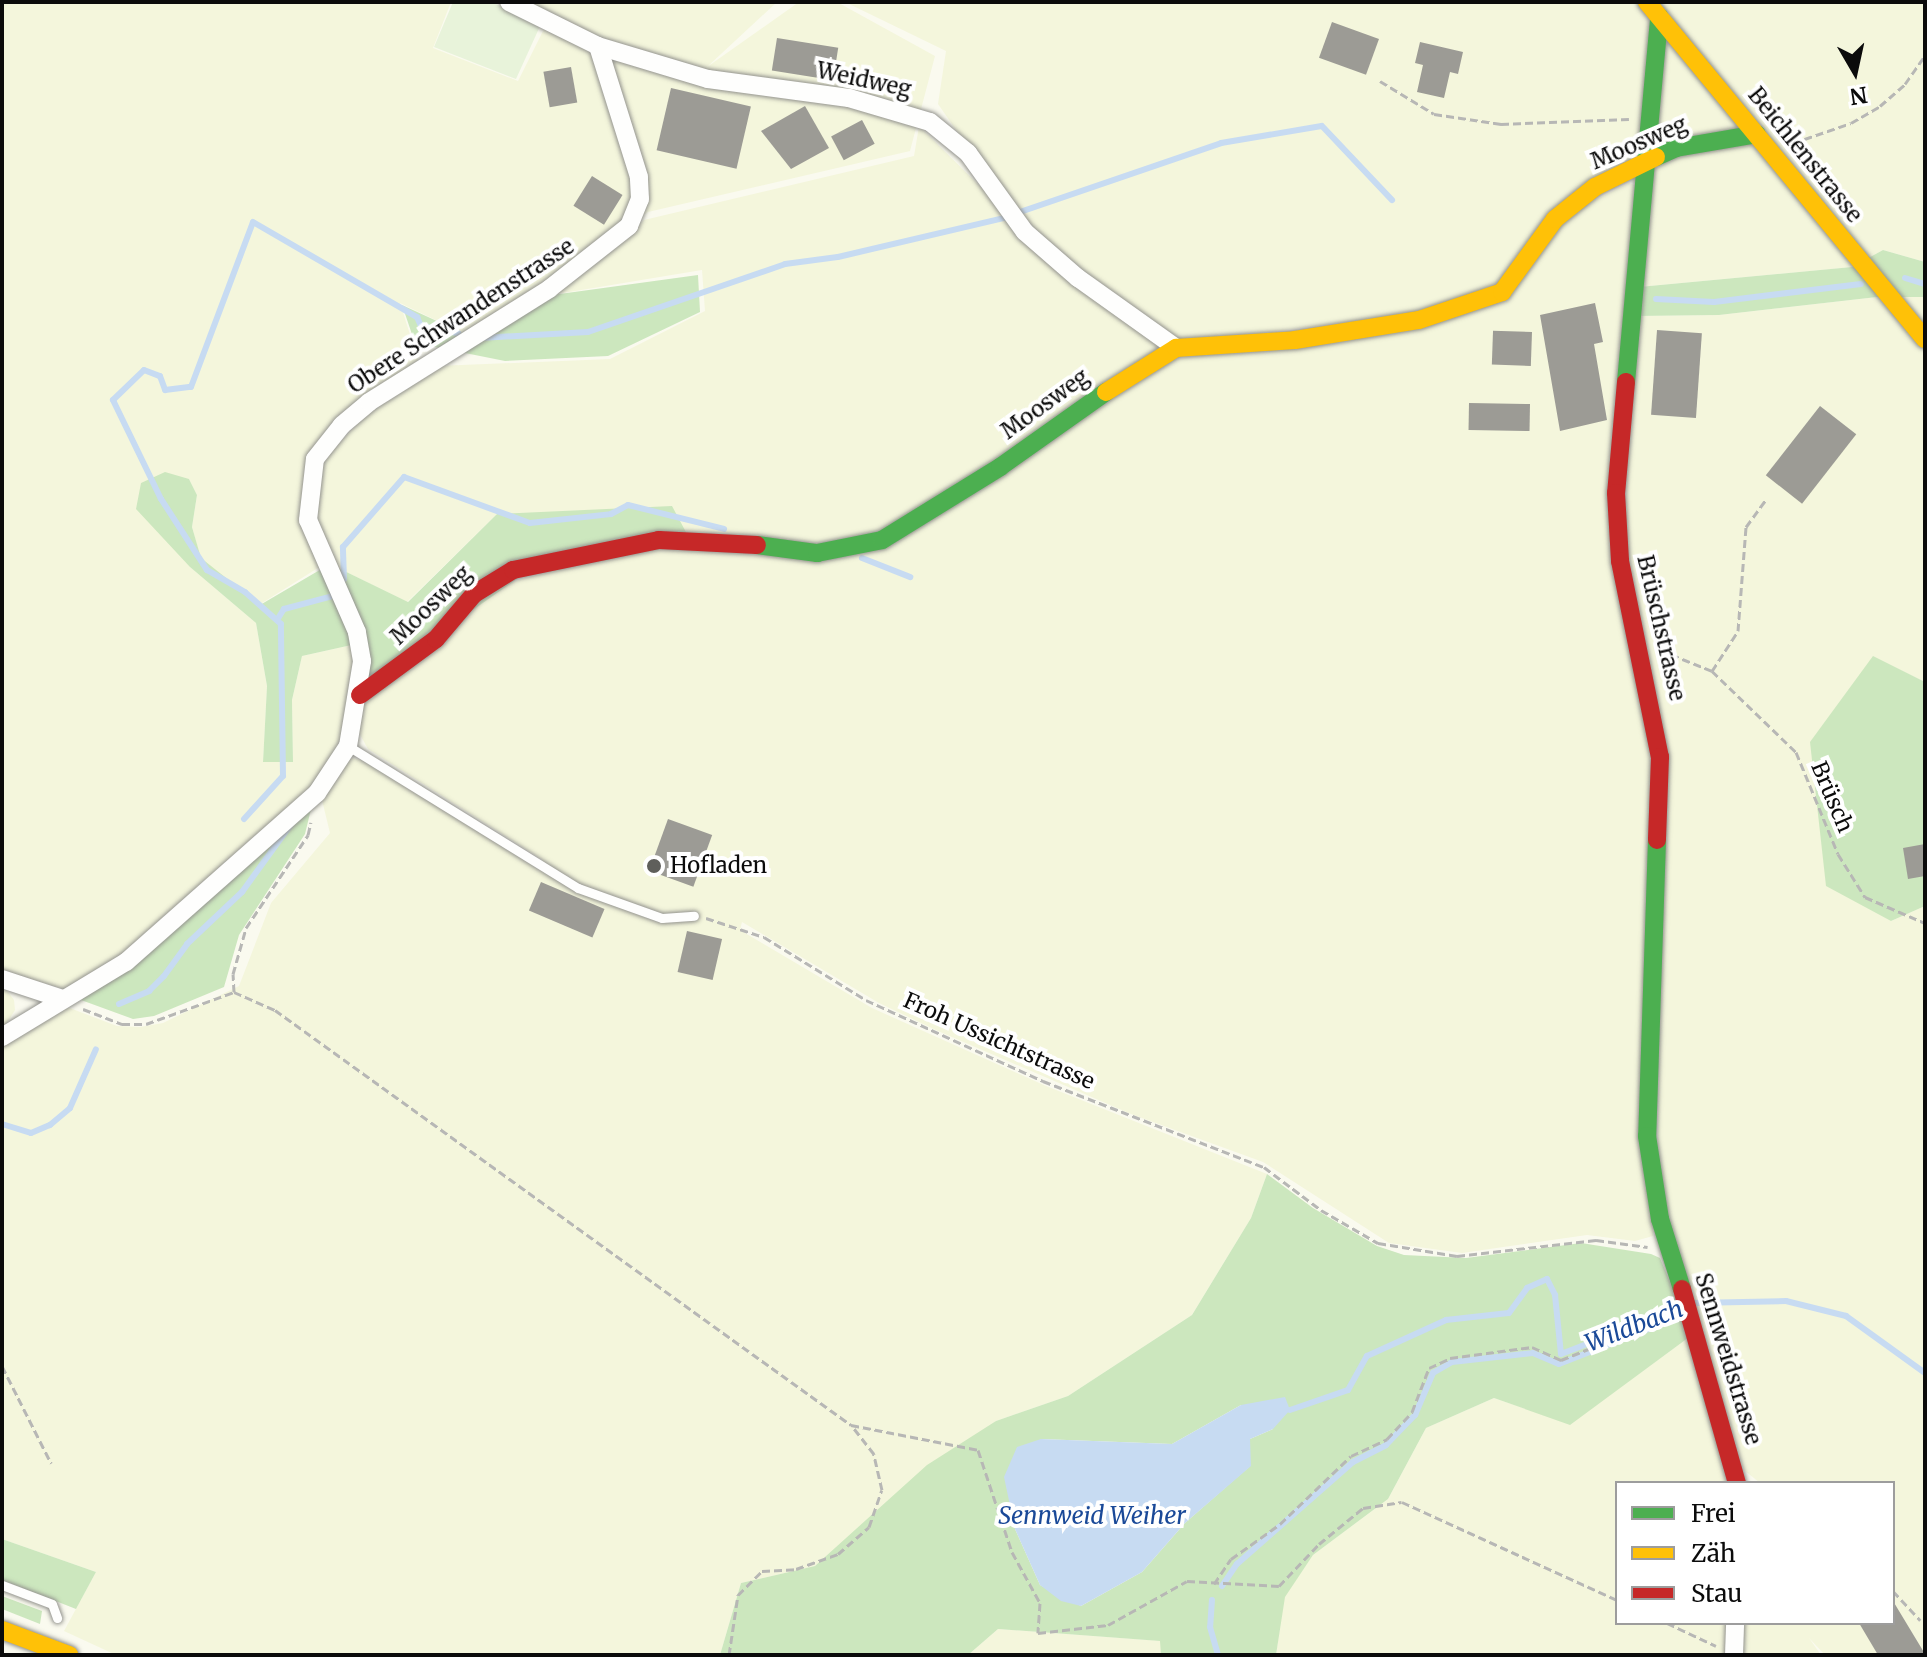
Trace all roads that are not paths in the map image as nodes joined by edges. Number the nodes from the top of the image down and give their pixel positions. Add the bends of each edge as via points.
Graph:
1 (509, 2) edge
2 (1653, 9) edge
3 (598, 46) junction
4 (1757, 134) junction
5 (1643, 162) junction
6 (1925, 339) edge
7 (1176, 348) junction
8 (360, 695) junction
9 (348, 746) junction
10 (694, 916) road end
11 (2, 979) edge
12 (63, 999) junction
13 (2, 1037) edge
14 (1669, 1249) joint
15 (1736, 1481) edge
16 (2, 1585) edge
17 (57, 1618) dead end
18 (1735, 1625) edge
19 (2, 1630) edge
20 (1734, 1654) edge
21 (69, 1655) edge

1 - 3 street
2 - 4 main road, Beichlenstrasse
2 - 5 main road, Brüschstrasse
3 - 7 street, Weidweg via 708,79 849,98 930,122 968,153 1025,232 1078,278
3 - 8 street, Obere Schwandenstrasse via 639,177 640,199 629,226 549,289 369,402 315,459 308,520 357,632
4 - 5 main road, Moosweg via 1676,148
4 - 6 main road, Beichlenstrasse
5 - 7 main road, Moosweg via 1576,199 1502,292 1419,320 1365,330
5 - 14 main road, Brüschstrasse via 1616,493 1620,561 1660,757 1647,1136 1653,1190
7 - 8 main road, Moosweg via 1137,368 1000,467 882,540 817,553 723,540 659,540 513,570 474,594 436,639
8 - 9 street, Obere Schwandenstrasse
9 - 10 lane via 578,888 662,918
9 - 12 street, Obere Schwandenstrasse via 317,793 126,962
11 - 12 street
12 - 13 street, Obere Schwandenstrasse
14 - 15 main road, Sennweidstrasse
16 - 17 lane via 52,1604
18 - 20 street
19 - 21 main road

